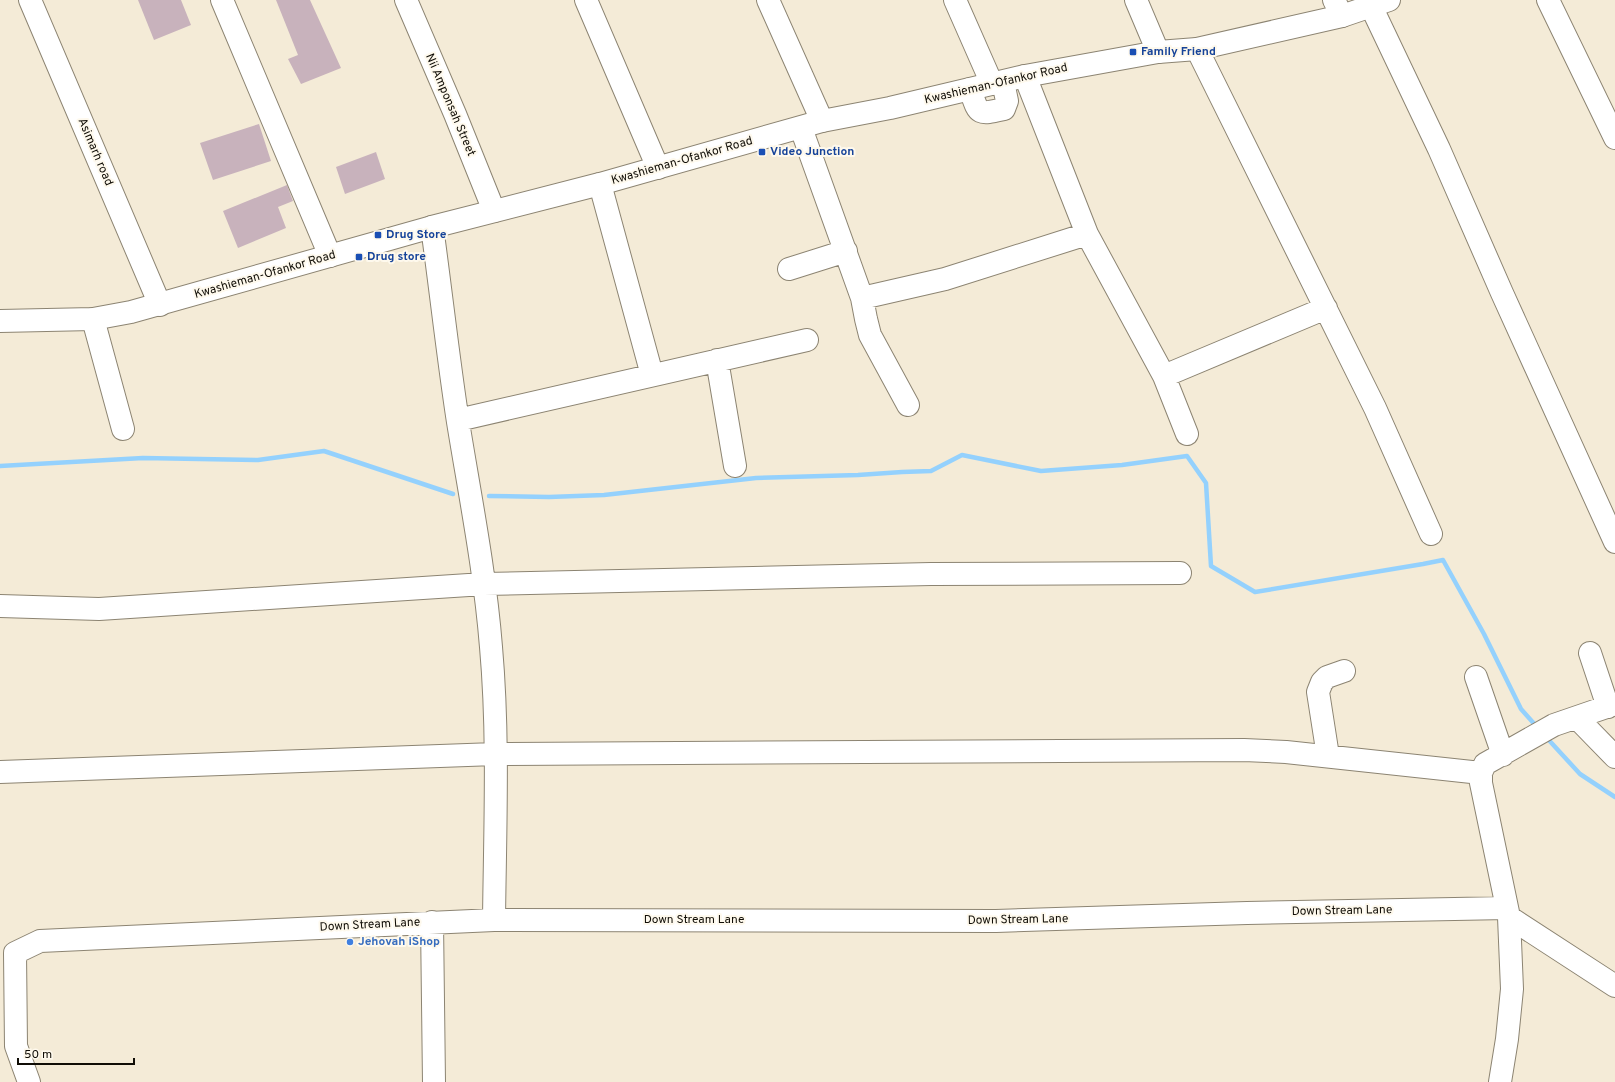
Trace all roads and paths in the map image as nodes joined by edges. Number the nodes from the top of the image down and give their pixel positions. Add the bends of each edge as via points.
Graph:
1 (30, 0) edge
2 (222, 0) edge
3 (406, 0) edge
4 (586, 0) edge
5 (768, 0) edge
6 (955, 0) edge
7 (1136, 0) edge
8 (1548, 0) edge
9 (1380, 3) edge
10 (1338, 8) edge
11 (1197, 49) junction
12 (1158, 52) junction
13 (1026, 76) junction
14 (998, 83) junction
15 (822, 122) junction
16 (801, 128) junction
17 (1615, 138) edge
18 (658, 168) junction
19 (600, 184) junction
20 (494, 211) junction
21 (432, 227) junction
22 (1087, 234) junction
23 (846, 251) junction
24 (330, 256) junction
25 (789, 268) dead end
26 (862, 298) junction
27 (160, 305) junction
28 (1326, 308) junction
29 (93, 319) junction
30 (0, 321) edge
31 (807, 340) dead end
32 (717, 360) junction
33 (652, 375) junction
34 (1164, 376) junction
35 (908, 405) dead end
36 (458, 420) junction
37 (123, 430) dead end
38 (1187, 434) dead end
39 (735, 466) dead end
40 (1431, 534) dead end
41 (1615, 542) edge
42 (1180, 573) dead end
43 (484, 584) junction
44 (0, 606) edge
45 (1590, 653) dead end
46 (1344, 671) dead end
47 (1476, 677) dead end
48 (1612, 705) edge
49 (1577, 718) junction
50 (495, 754) junction
51 (1503, 755) junction
52 (1328, 756) junction
53 (1615, 757) edge
54 (0, 772) edge
55 (1481, 773) junction
56 (1508, 912) junction
57 (494, 920) junction
58 (432, 922) junction
59 (8, 966) edge
60 (1615, 986) edge
61 (29, 1082) edge
62 (434, 1082) edge
63 (1500, 1082) edge

1 - 27 street, Asimarh road
2 - 24 street
3 - 20 street, Nii Amponsah Street
4 - 18 street
5 - 15 street
6 - 14 street
7 - 12 street
8 - 17 street
9 - 10 street, Kwashieman-Ofankor Road
9 - 41 street via 1439,149
10 - 11 street, Kwashieman-Ofankor Road
11 - 12 street, Kwashieman-Ofankor Road
11 - 28 street
12 - 13 street, Kwashieman-Ofankor Road
13 - 14 street, Kwashieman-Ofankor Road
13 - 22 street
14 - 15 street, Kwashieman-Ofankor Road
15 - 16 street, Kwashieman-Ofankor Road
16 - 18 street, Kwashieman-Ofankor Road
16 - 23 street
18 - 19 street, Kwashieman-Ofankor Road
19 - 20 street, Kwashieman-Ofankor Road
19 - 33 street
20 - 21 street, Kwashieman-Ofankor Road
21 - 24 street, Kwashieman-Ofankor Road
21 - 36 street
22 - 26 street via 945,279
22 - 34 street
23 - 25 street
23 - 26 street
24 - 27 street, Kwashieman-Ofankor Road
26 - 35 street via 870,335
27 - 29 street, Kwashieman-Ofankor Road
28 - 34 street
28 - 40 street via 1375,408
29 - 30 street, Kwashieman-Ofankor Road
29 - 37 street
31 - 32 street
32 - 33 street
32 - 39 street
33 - 36 street
34 - 38 street
36 - 43 street
42 - 43 street via 931,574
43 - 44 street via 99,609
43 - 50 street via 491,646
45 - 48 street
46 - 52 street via 1327,677 1318,692
47 - 51 street
48 - 49 street
49 - 51 street via 1554,726
49 - 53 street
50 - 52 street via 1244,750
50 - 54 street
50 - 57 street
51 - 55 street via 1485,764
52 - 55 street
55 - 56 street
56 - 57 street, Down Stream Lane via 1247,913 996,921
56 - 60 street
56 - 63 street via 1512,989
57 - 58 street, Down Stream Lane
58 - 59 street, Down Stream Lane via 40,942 15,953
58 - 62 street
59 - 61 street, Down Stream Lane via 16,1046

